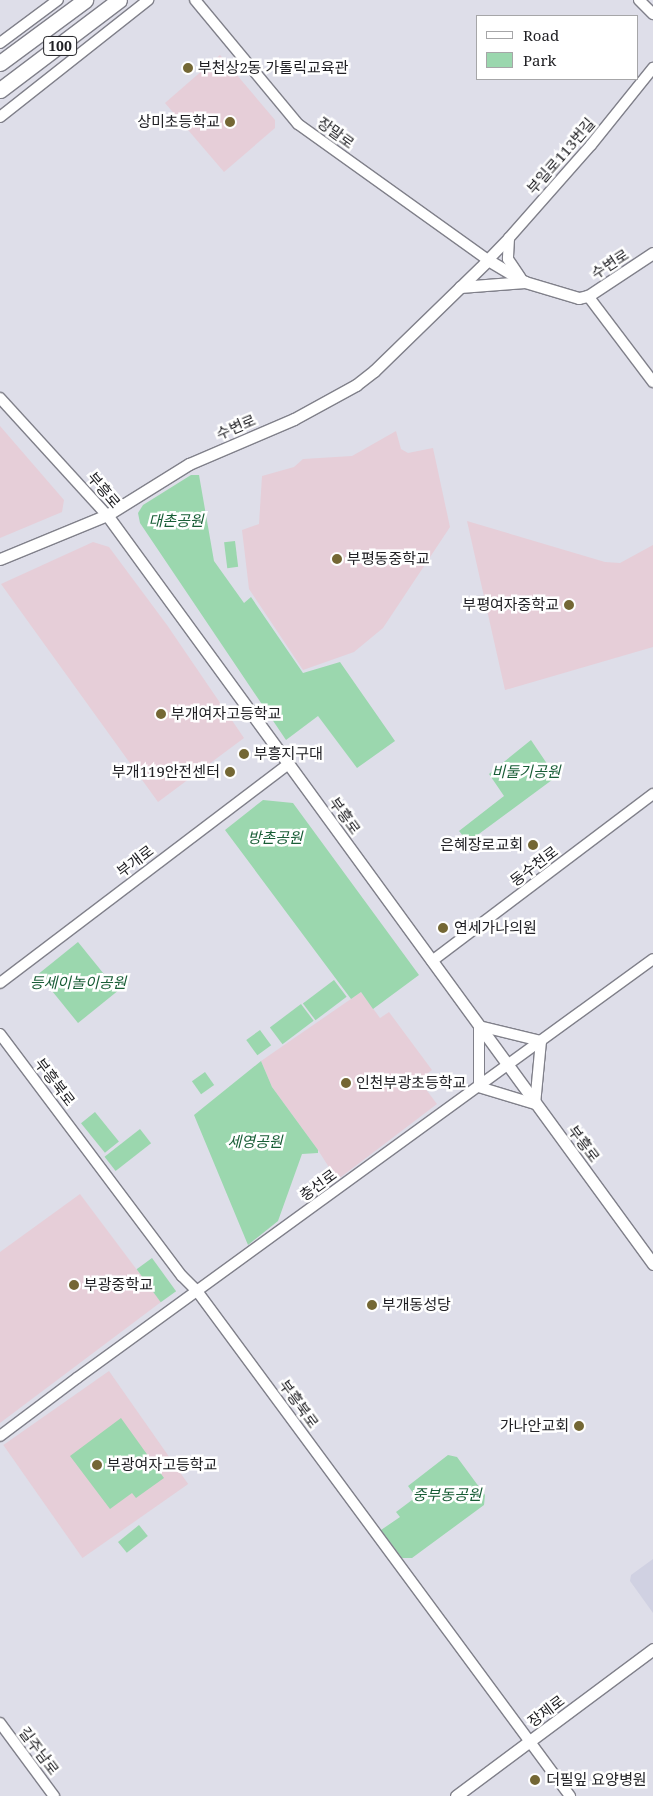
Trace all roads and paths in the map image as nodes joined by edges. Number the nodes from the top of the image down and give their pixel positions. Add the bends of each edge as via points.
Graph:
1 (58, 0) edge
2 (85, 0) edge
3 (119, 0) edge
4 (148, 0) edge
5 (195, 0) edge
6 (639, 0) edge
7 (653, 14) edge
8 (0, 43) edge
9 (0, 64) edge
10 (653, 68) edge
11 (0, 90) edge
12 (0, 117) edge
13 (509, 238) junction
14 (653, 254) edge
15 (488, 260) junction
16 (524, 282) junction
17 (460, 287) junction
18 (588, 296) junction
19 (653, 382) edge
20 (0, 398) edge
21 (107, 515) junction
22 (0, 559) edge
23 (289, 764) junction
24 (653, 794) edge
25 (653, 959) edge
26 (432, 961) junction
27 (0, 983) edge
28 (479, 1026) junction
29 (0, 1034) edge
30 (541, 1041) junction
31 (508, 1066) junction
32 (479, 1086) junction
33 (535, 1104) junction
34 (653, 1264) edge
35 (197, 1291) junction
36 (0, 1436) edge
37 (653, 1649) edge
38 (0, 1723) edge
39 (530, 1741) junction
40 (54, 1796) edge
41 (456, 1796) edge
42 (570, 1796) edge

1 - 8 street
2 - 9 highway, 100
3 - 11 highway, 100
4 - 12 street
5 - 15 street, 장말로 via 298,124
6 - 7 street
10 - 13 street, 부일로113번길
13 - 15 street, 부일로113번길
13 - 16 street via 508,259
14 - 18 main road, 수변로
15 - 16 main road, 수변로
15 - 17 main road, 수변로
16 - 17 main road, 수변로
16 - 18 main road, 수변로 via 579,298
17 - 21 main road, 수변로 via 356,385 294,419 189,464
18 - 19 street
20 - 21 street, 부흥로
21 - 22 main road, 수변로
21 - 23 main road, 부흥로
23 - 26 main road, 부흥로
23 - 27 street, 부개로
24 - 26 street, 동수천로
25 - 30 street, 충선로
26 - 28 main road, 부흥로
28 - 30 street
28 - 31 main road, 부흥로
28 - 32 street
29 - 35 street, 부흥북로 via 182,1276
30 - 31 street, 충선로
30 - 33 street
31 - 32 street, 충선로
31 - 33 main road, 부흥로
32 - 33 street
32 - 35 street, 충선로
33 - 34 main road, 부흥로
35 - 36 street, 충선로
35 - 39 street, 부흥북로
37 - 39 main road, 장제로
38 - 40 street, 길주남로
39 - 41 main road, 장제로
39 - 42 street, 부흥북로

